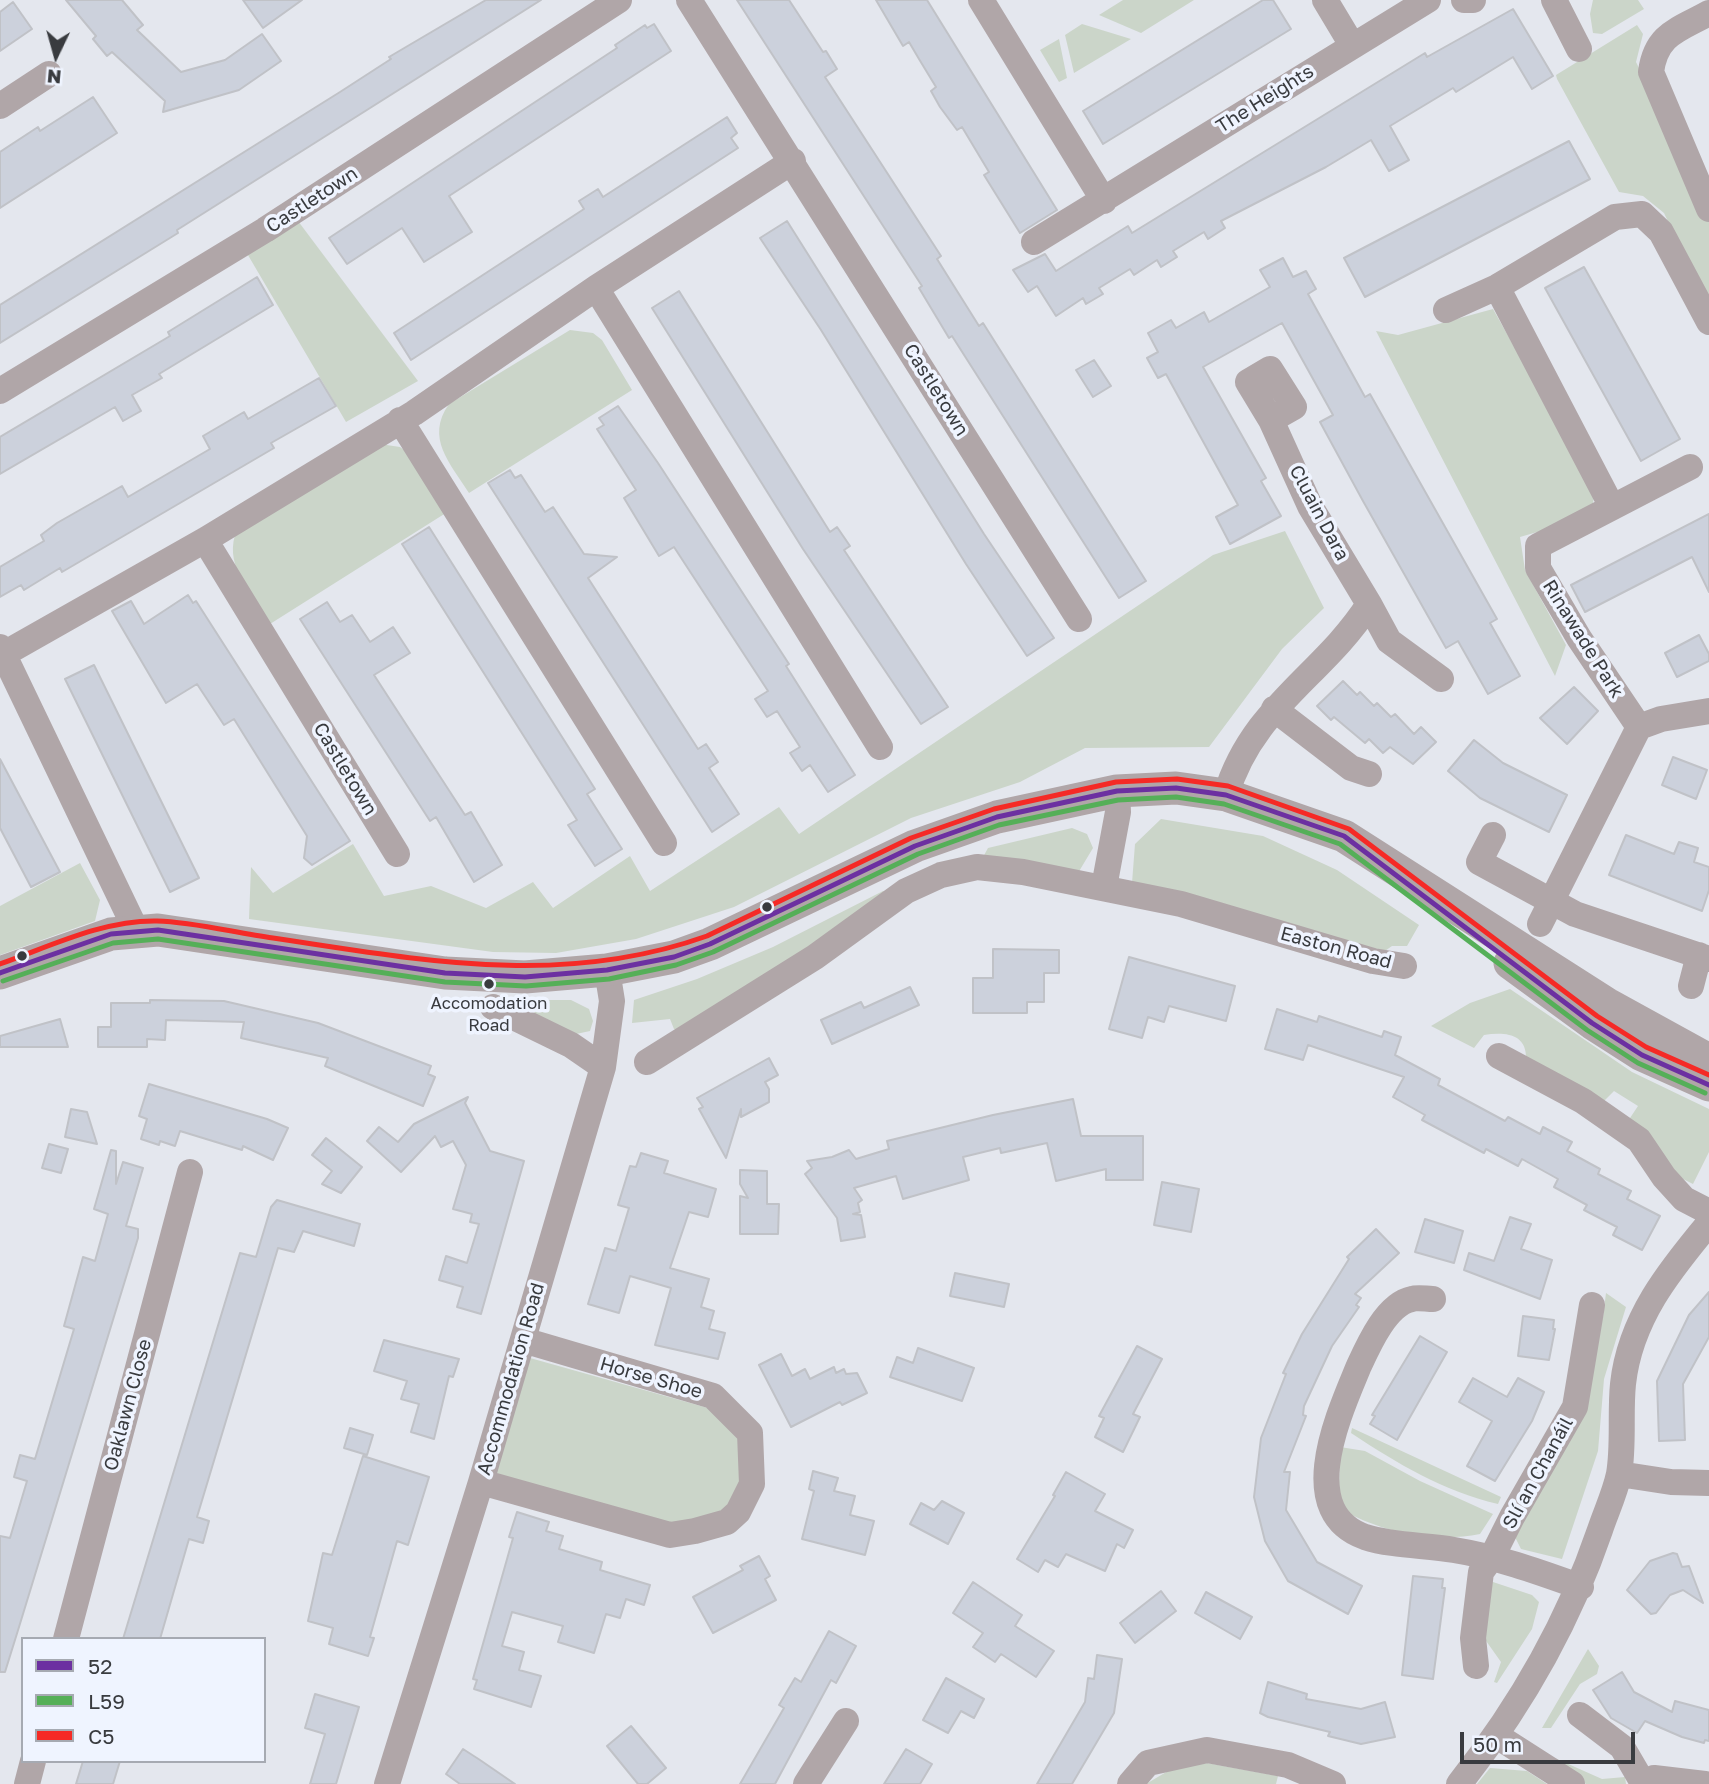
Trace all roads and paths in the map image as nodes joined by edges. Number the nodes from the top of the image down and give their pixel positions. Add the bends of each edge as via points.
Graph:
1 (619, 0) edge
2 (689, 0) edge
3 (981, 0) edge
4 (1325, 0) edge
5 (1428, 0) edge
6 (1464, 0) edge
7 (1473, 0) edge
8 (1554, 0) edge
9 (1709, 13) edge
10 (1352, 45) junction
11 (1579, 49) dead end
12 (49, 74) dead end
13 (0, 106) edge
14 (793, 161) junction
15 (1104, 201) junction
16 (1709, 209) edge
17 (1034, 242) dead end
18 (1497, 287) junction
19 (596, 288) junction
20 (1447, 310) dead end
21 (1709, 322) edge
22 (0, 391) edge
23 (400, 420) junction
24 (1271, 420) dead end
25 (1689, 467) dead end
26 (1612, 507) junction
27 (205, 540) junction
28 (1369, 604) junction
29 (1079, 619) dead end
30 (2, 650) edge
31 (1441, 679) dead end
32 (1274, 709) junction
33 (1709, 711) edge
34 (1639, 727) junction
35 (880, 747) dead end
36 (1369, 774) dead end
37 (1117, 791) junction
38 (1226, 794) junction
39 (1493, 835) dead end
40 (1344, 836) junction
41 (664, 843) dead end
42 (397, 854) dead end
43 (1104, 887) junction
44 (1546, 913) junction
45 (136, 930) junction
46 (1704, 957) edge
47 (1404, 965) dead end
48 (607, 970) junction
49 (0, 973) edge
50 (1691, 986) dead end
51 (1607, 1004) junction
52 (493, 1007) dead end
53 (1499, 1055) dead end
54 (1709, 1060) edge
55 (647, 1062) dead end
56 (603, 1067) junction
57 (1709, 1073) edge
58 (1709, 1085) edge
59 (190, 1172) dead end
60 (1709, 1212) edge
61 (1709, 1223) edge
62 (1433, 1299) dead end
63 (1592, 1305) dead end
64 (523, 1340) junction
65 (1619, 1474) junction
66 (481, 1482) junction
67 (1709, 1483) edge
68 (1493, 1557) junction
69 (1581, 1587) junction
70 (66, 1637) edge
71 (1476, 1665) dead end
72 (1580, 1715) dead end
73 (846, 1721) dead end
74 (1497, 1736) junction
75 (32, 1763) edge
76 (27, 1784) edge
77 (387, 1784) edge
78 (806, 1784) edge
79 (1130, 1784) edge
80 (1333, 1784) edge
81 (1459, 1784) edge
82 (1572, 1784) edge
83 (1643, 1784) edge
84 (1705, 1784) edge

1 - 22 street, Castletown via 265,230
2 - 14 street, Castletown
3 - 15 street
4 - 10 street
5 - 10 street, The Heights
6 - 7 street
8 - 11 street
9 - 16 street via 1654,50 1651,72
10 - 15 street, The Heights
12 - 13 street
14 - 19 street
14 - 29 street, Castletown
15 - 17 street, The Heights
18 - 20 street
18 - 21 street via 1615,217 1642,214 1661,232
18 - 26 street
19 - 23 street
19 - 35 street
23 - 27 street
23 - 41 street
24 - 28 street, Cluain Dara via 1310,506
25 - 26 street, Rinawade Park
26 - 34 street, Rinawade Park via 1538,546 1538,568
27 - 30 street
27 - 42 street, Castletown
28 - 31 street, Cluain Dara via 1389,641
28 - 32 street via 1354,629
30 - 45 street
32 - 36 street via 1351,768
32 - 38 street via 1232,775
33 - 34 street
34 - 44 street
37 - 38 street via 1176,788
37 - 43 street via 1118,812
37 - 48 street via 996,817 926,842 710,944 674,957
38 - 40 street
39 - 44 street via 1479,862
40 - 51 street
40 - 58 street via 1592,1023 1642,1055
43 - 47 street, Easton Road via 1181,904 1373,961
43 - 55 street, Easton Road via 977,867 925,881 815,957
44 - 46 street via 1575,914
45 - 48 street via 445,973 524,977
45 - 49 street via 111,934
46 - 50 street
48 - 56 street, Accommodation Road via 612,1001
51 - 54 street
51 - 57 street via 1667,1054
52 - 56 street via 571,1045
53 - 60 street via 1583,1101 1639,1140 1684,1199
56 - 64 street, Accommodation Road
59 - 70 street, Oaklawn Close
61 - 65 street via 1664,1278 1639,1322 1623,1382
62 - 68 street via 1410,1298 1390,1312 1360,1364 1332,1434 1328,1502 1338,1519 1363,1536
63 - 68 street, Slí an Chanáil via 1575,1407
64 - 66 street, Accommodation Road
64 - 66 street, Horse Shoe via 713,1396 750,1433 752,1484 738,1512 727,1522 670,1535
65 - 67 street
65 - 69 street
66 - 77 street, Accommodation Road
68 - 69 street
68 - 71 street, Slí an Chanáil via 1481,1572 1473,1638
69 - 74 street via 1538,1673
72 - 83 street via 1622,1747
73 - 78 street
74 - 81 street
74 - 82 street
75 - 76 street
79 - 80 street via 1148,1763 1207,1750 1288,1766
83 - 84 street via 1654,1778

